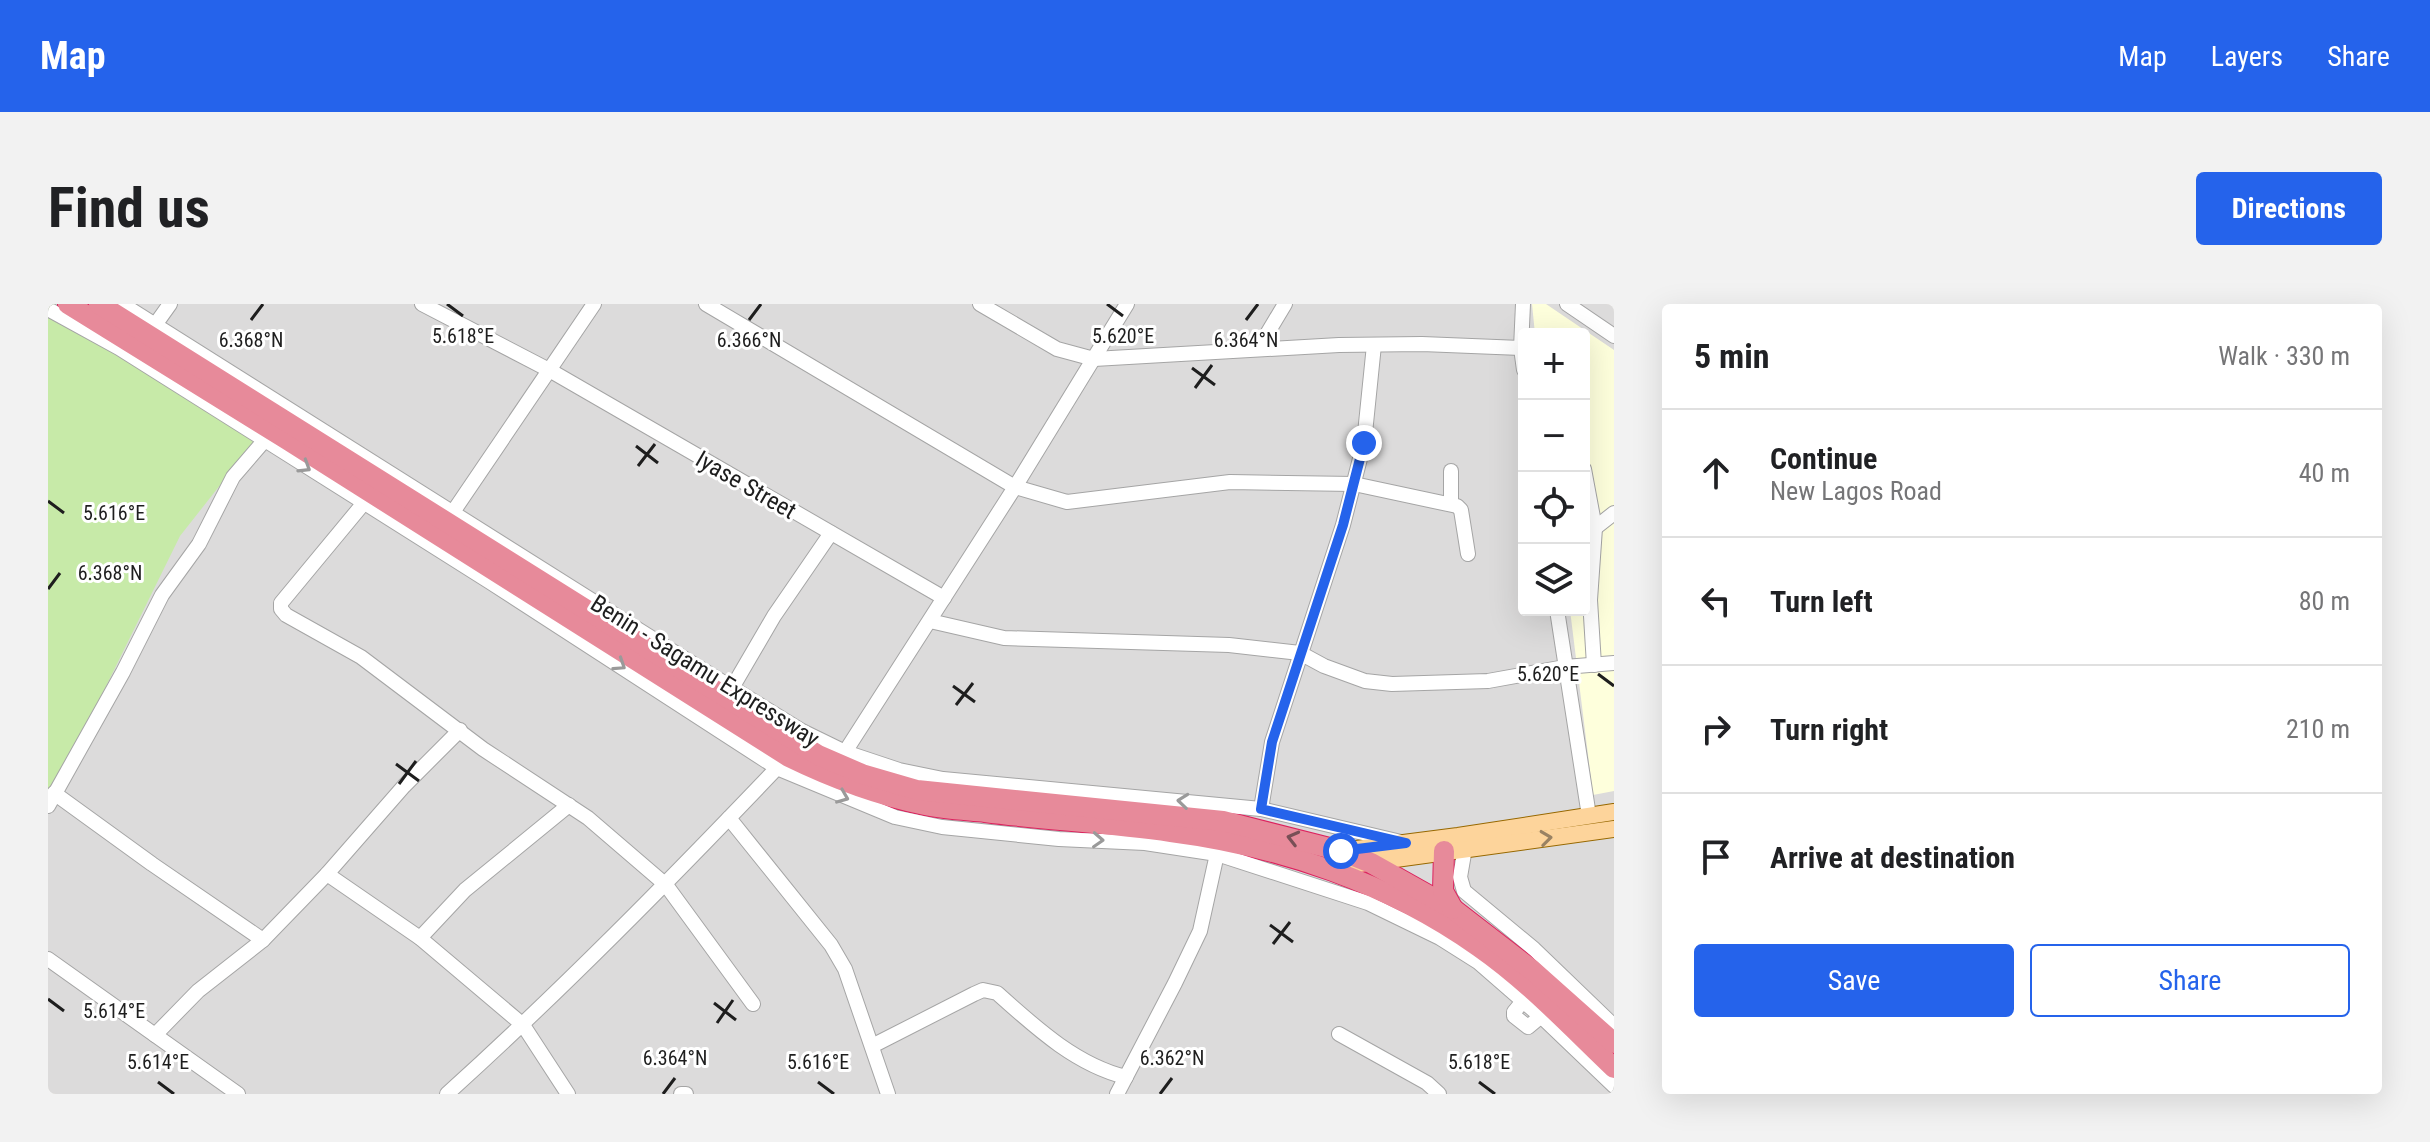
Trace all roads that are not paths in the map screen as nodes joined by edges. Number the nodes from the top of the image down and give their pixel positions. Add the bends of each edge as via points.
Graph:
1 (68, 304) edge
2 (99, 304) edge
3 (122, 304) edge
4 (170, 304) edge
5 (422, 304) edge
6 (594, 304) edge
7 (706, 304) edge
8 (980, 304) edge
9 (1127, 304) edge
10 (1285, 304) edge
11 (1523, 304) edge
12 (1567, 304) edge
13 (48, 309) edge
14 (155, 325) junction
15 (1522, 328) edge
16 (1614, 336) edge
17 (1374, 345) junction
18 (1518, 348) edge
19 (1258, 349) junction
20 (1094, 359) junction
21 (551, 371) junction
22 (264, 441) junction
23 (1451, 471) dead end
24 (1585, 472) edge
25 (1354, 484) junction
26 (1015, 487) junction
27 (363, 504) junction
28 (1451, 504) junction
29 (453, 512) junction
30 (1614, 513) edge
31 (1595, 528) junction
32 (831, 533) junction
33 (1468, 554) dead end
34 (944, 598) junction
35 (1558, 616) edge
36 (930, 621) junction
37 (1300, 653) junction
38 (1614, 663) edge
39 (1594, 665) junction
40 (1565, 667) junction
41 (732, 688) junction
42 (460, 730) junction
43 (845, 752) junction
44 (777, 768) junction
45 (51, 800) edge
46 (569, 805) junction
47 (1261, 809) junction
48 (1614, 812) edge
49 (1589, 816) junction
50 (729, 818) junction
51 (1614, 829) edge
52 (1406, 843) junction
53 (1465, 848) junction
54 (1444, 851) junction
55 (1217, 854) junction
56 (1263, 859) junction
57 (1335, 859) junction
58 (1371, 863) junction
59 (327, 874) junction
60 (666, 885) junction
61 (1453, 909) junction
62 (420, 938) junction
63 (263, 940) junction
64 (48, 959) edge
65 (753, 1004) dead end
66 (523, 1025) junction
67 (1614, 1026) edge
68 (1339, 1034) dead end
69 (155, 1035) junction
70 (1614, 1043) edge
71 (872, 1046) junction
72 (1614, 1068) edge
73 (1126, 1077) junction
74 (1614, 1086) edge
75 (238, 1094) edge
76 (447, 1094) edge
77 (568, 1094) edge
78 (888, 1094) edge
79 (1117, 1094) edge
80 (1439, 1094) edge

1 - 56 highway, Benin - Sagamu Expressway via 789,757 828,776 927,806 1172,832
57 -> 2 highway via 1223,821 917,790 818,755
3 - 14 street
4 - 14 street
5 - 21 street, Iyase Street
6 - 21 street
7 - 26 street
8 - 20 street via 1057,349
9 - 20 street
10 - 19 street
11 - 15 street
12 - 16 street
13 - 22 street
14 - 29 street
17 - 18 street
17 - 19 street
17 - 25 street via 1364,443
19 - 20 street
20 - 26 street
21 - 29 street
21 - 32 street, Iyase Street
22 -> 27 street
22 - 45 street via 233,477 199,544 162,595
23 - 28 street
24 - 31 street
25 - 26 street via 1230,482 1067,502
25 - 28 street
25 - 37 street
26 - 34 street
27 - 42 street via 281,609 361,657
27 -> 44 street
28 - 33 street via 1461,510
29 - 41 street
30 - 31 street
31 - 39 street via 1590,600
32 - 34 street, Iyase Street
32 - 41 street
34 - 36 street
35 - 40 street
36 - 37 street via 1004,638 1229,645
36 - 43 street
37 - 40 street via 1365,681 1392,684 1488,681
37 - 47 street via 1272,742
38 - 39 street
39 - 40 street
40 - 49 street
41 - 43 street
42 - 46 street
42 - 59 street
47 -> 43 street via 943,779
44 - 50 street
44 -> 55 street via 895,817 942,827
45 - 63 street
46 - 60 street
46 - 62 street via 465,890
47 - 52 street
48 - 49 main road
49 - 52 main road
50 - 60 street
50 - 71 street via 831,945
53 -> 51 main road
52 - 57 main road
53 - 54 main road
53 - 67 street via 1460,877 1464,891
54 - 58 main road
54 - 61 highway via 1443,891
55 - 56 street
55 - 73 street via 1200,931
56 - 57 highway, Benin - Sagamu Expressway
56 - 74 street via 1368,903 1478,962
57 - 58 highway
57 - 72 highway, Benin - Sagamu Expressway via 1481,948
58 - 61 highway
59 - 62 street
59 - 63 street
60 - 65 street
60 - 66 street
61 - 70 highway
62 - 66 street
63 - 69 street via 198,991
64 - 69 street
66 - 76 street
66 - 77 street
68 - 80 street
69 - 75 street
71 - 73 street via 974,994 990,991 1057,1043 1105,1072
71 - 78 street
73 - 79 street

